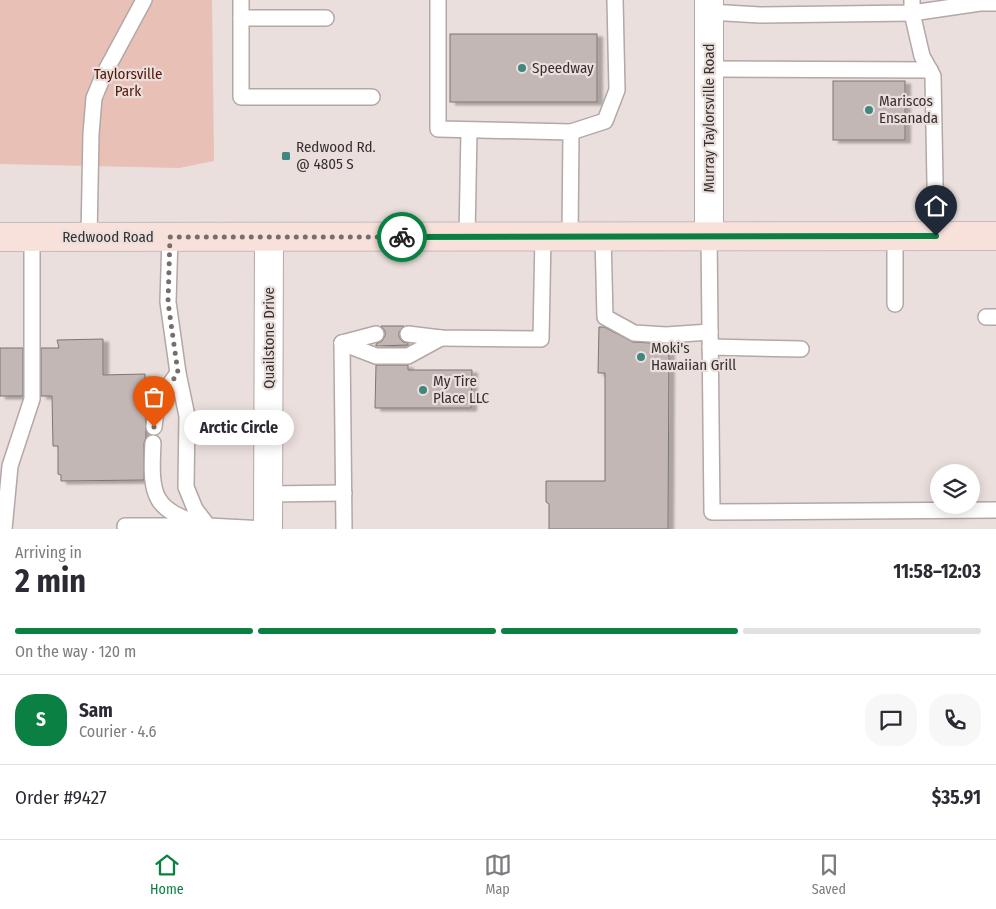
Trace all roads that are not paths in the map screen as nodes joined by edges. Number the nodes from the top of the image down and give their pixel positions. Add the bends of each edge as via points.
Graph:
1 (144, 0) edge
2 (241, 0) edge
3 (438, 0) edge
4 (616, 0) edge
5 (996, 3) edge
6 (709, 6) edge
7 (912, 7) edge
8 (241, 18) junction
9 (326, 18) dead end
10 (709, 70) junction
11 (930, 70) junction
12 (372, 96) dead end
13 (469, 130) junction
14 (571, 132) junction
15 (543, 236) junction
16 (570, 236) junction
17 (603, 236) junction
18 (709, 236) junction
19 (895, 236) junction
20 (936, 236) junction
21 (996, 236) edge
22 (0, 237) edge
23 (32, 237) junction
24 (89, 237) junction
25 (170, 237) junction
26 (467, 237) junction
27 (269, 238) junction
28 (895, 304) dead end
29 (710, 332) junction
30 (376, 334) dead end
31 (408, 334) dead end
32 (441, 338) junction
33 (342, 343) junction
34 (710, 348) junction
35 (801, 349) dead end
36 (178, 373) junction
37 (154, 427) dead end
38 (153, 443) dead end
39 (344, 493) junction
40 (268, 494) junction
41 (996, 510) edge
42 (125, 526) dead end
43 (208, 526) junction
44 (4, 529) edge
45 (268, 529) edge
46 (344, 529) edge

1 - 24 lane via 94,98
2 - 8 lane
3 - 13 lane via 438,129
4 - 14 lane via 617,90 605,120
5 - 7 lane
6 - 7 lane via 760,15
6 - 10 street, Murray Taylorsville Road
7 - 11 lane via 922,56
8 - 9 lane
8 - 12 lane via 241,96
10 - 11 lane
10 - 18 street, Murray Taylorsville Road
11 - 20 lane via 933,76
13 - 14 lane
13 - 26 lane
14 - 16 lane
15 - 16 main road, Redwood Road
15 - 26 main road, Redwood Road
15 - 32 lane via 541,339
16 - 17 main road, Redwood Road
17 - 18 main road, Redwood Road
17 - 29 lane via 605,317 634,333
18 - 19 main road, Redwood Road
18 - 29 lane
19 - 20 main road, Redwood Road
19 - 28 lane
20 - 21 main road, Redwood Road
22 - 23 main road, Redwood Road
23 - 24 main road, Redwood Road
23 - 44 lane via 32,399 10,466
24 - 25 main road, Redwood Road
25 - 27 main road, Redwood Road
25 - 36 lane via 168,302
26 - 27 main road, Redwood Road
27 - 40 street, Quailstone Drive
29 - 34 lane
30 - 33 lane
31 - 32 lane
32 - 33 lane via 408,356 376,356
33 - 39 lane
34 - 35 lane
34 - 41 lane via 712,512
36 - 37 lane via 157,402
36 - 43 lane via 187,416 186,487
38 - 43 lane via 154,491 161,504 185,520
39 - 40 lane
39 - 46 lane
40 - 45 street, Quailstone Drive
42 - 43 lane
43 - 45 lane

